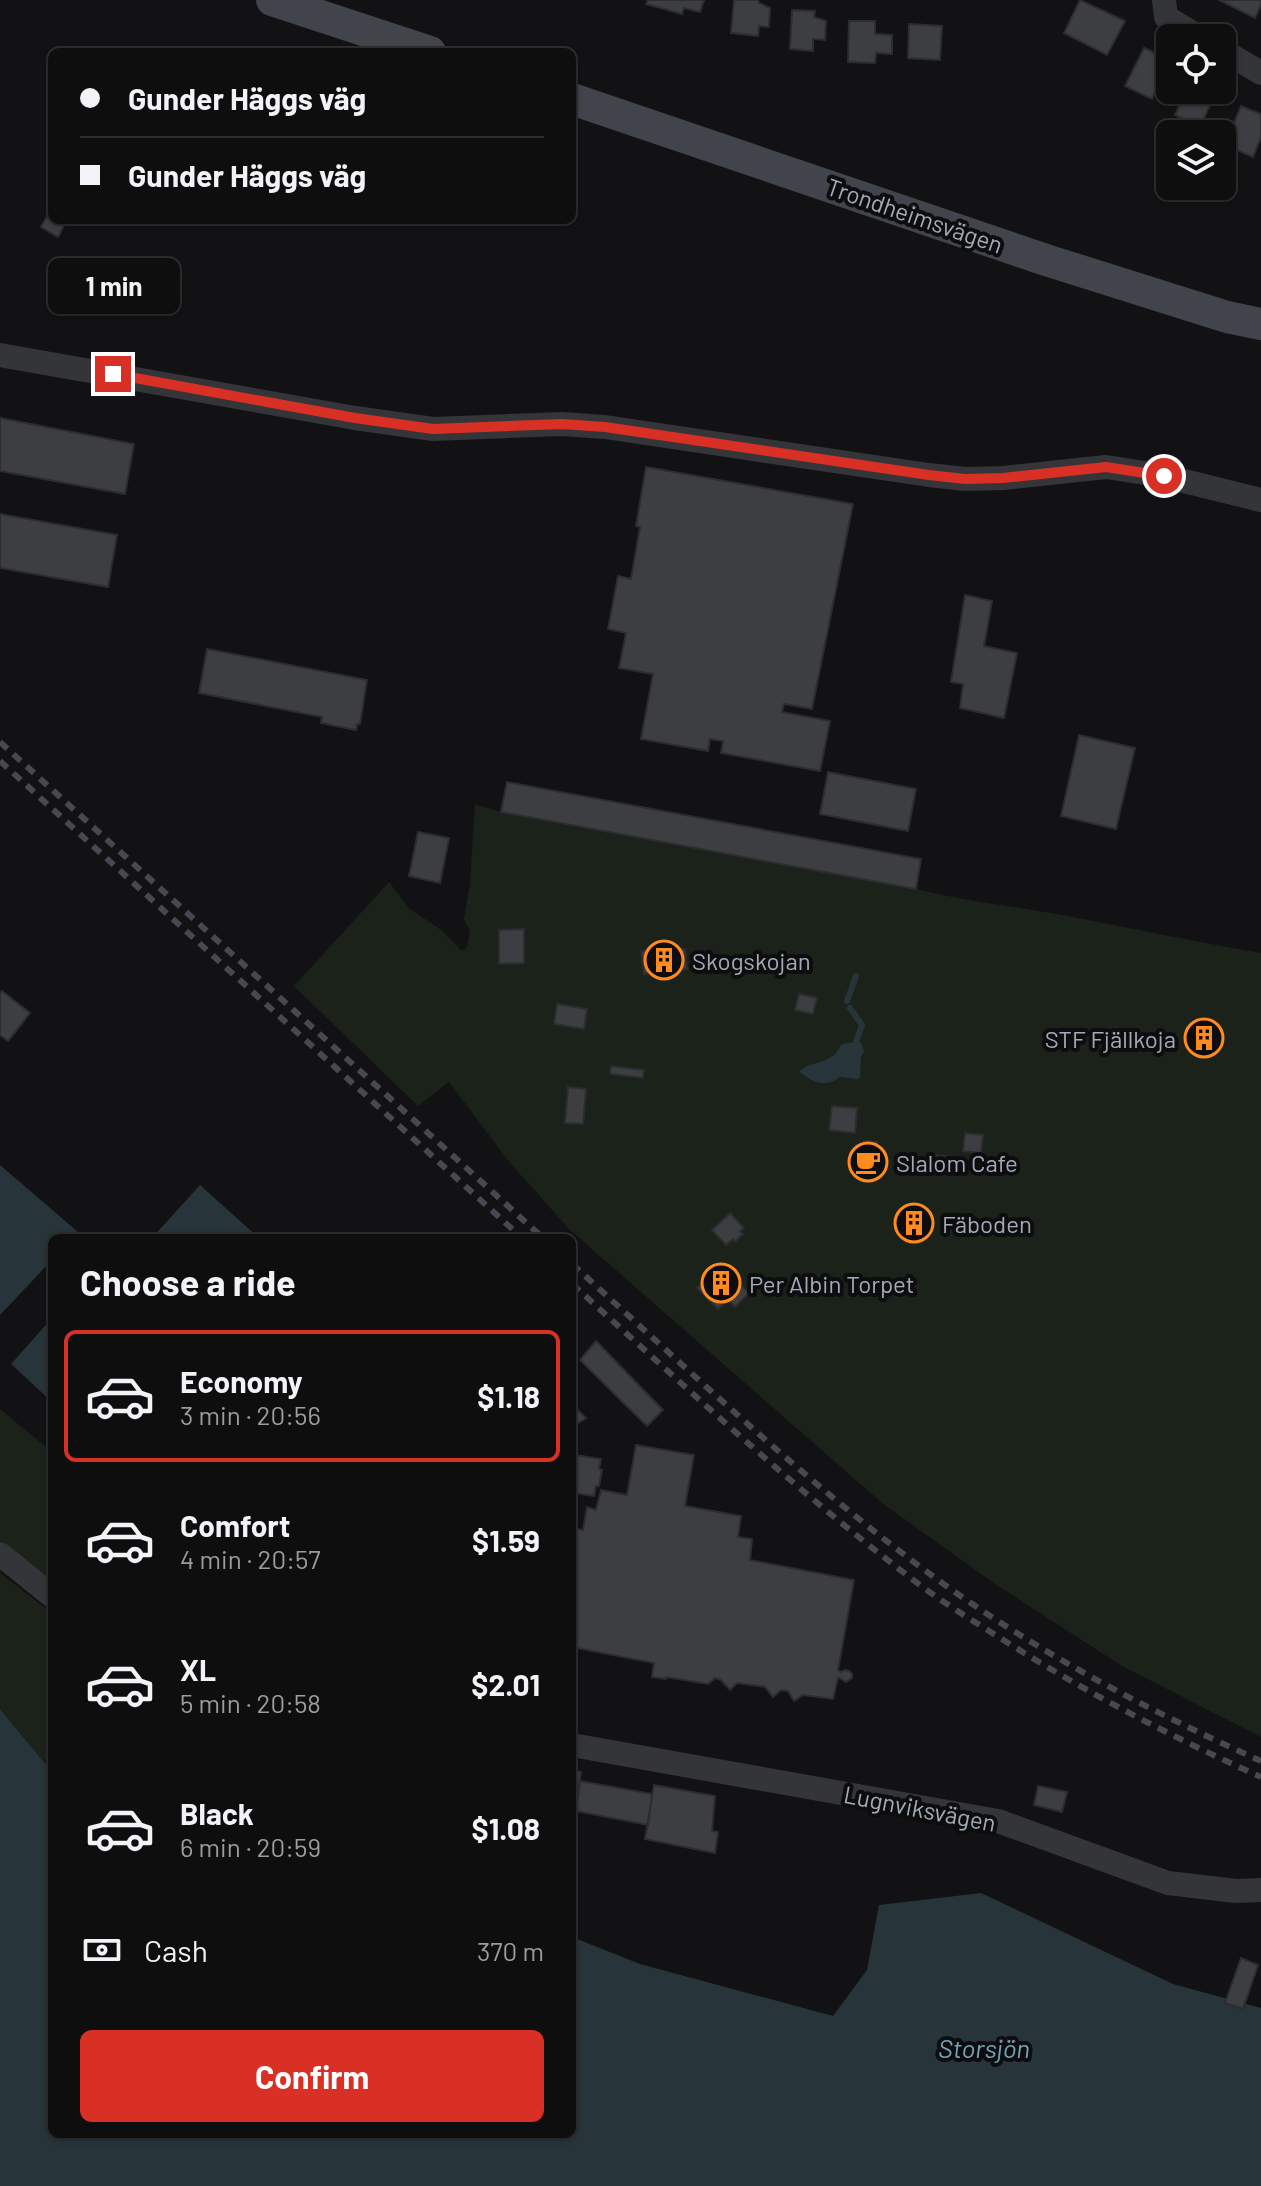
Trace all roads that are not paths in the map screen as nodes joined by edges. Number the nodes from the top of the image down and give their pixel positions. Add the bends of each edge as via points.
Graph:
1 (272, 0) edge
2 (1164, 0) edge
3 (1178, 24) edge
4 (418, 48) edge
5 (1236, 58) edge
6 (1261, 73) edge
7 (576, 100) edge
8 (1261, 324) edge
9 (0, 355) edge
10 (1261, 500) edge
11 (0, 1554) edge
12 (48, 1593) edge
13 (576, 1746) edge
14 (1261, 1890) edge

1 - 4 main road
2 - 3 street via 1166,17
5 - 6 street
7 - 8 main road, Trondheimsvägen via 1046,260
9 - 10 street via 433,429 605,427 965,479 1106,467
11 - 12 street
13 - 14 street, Lugnviksvägen via 998,1821 1168,1883

